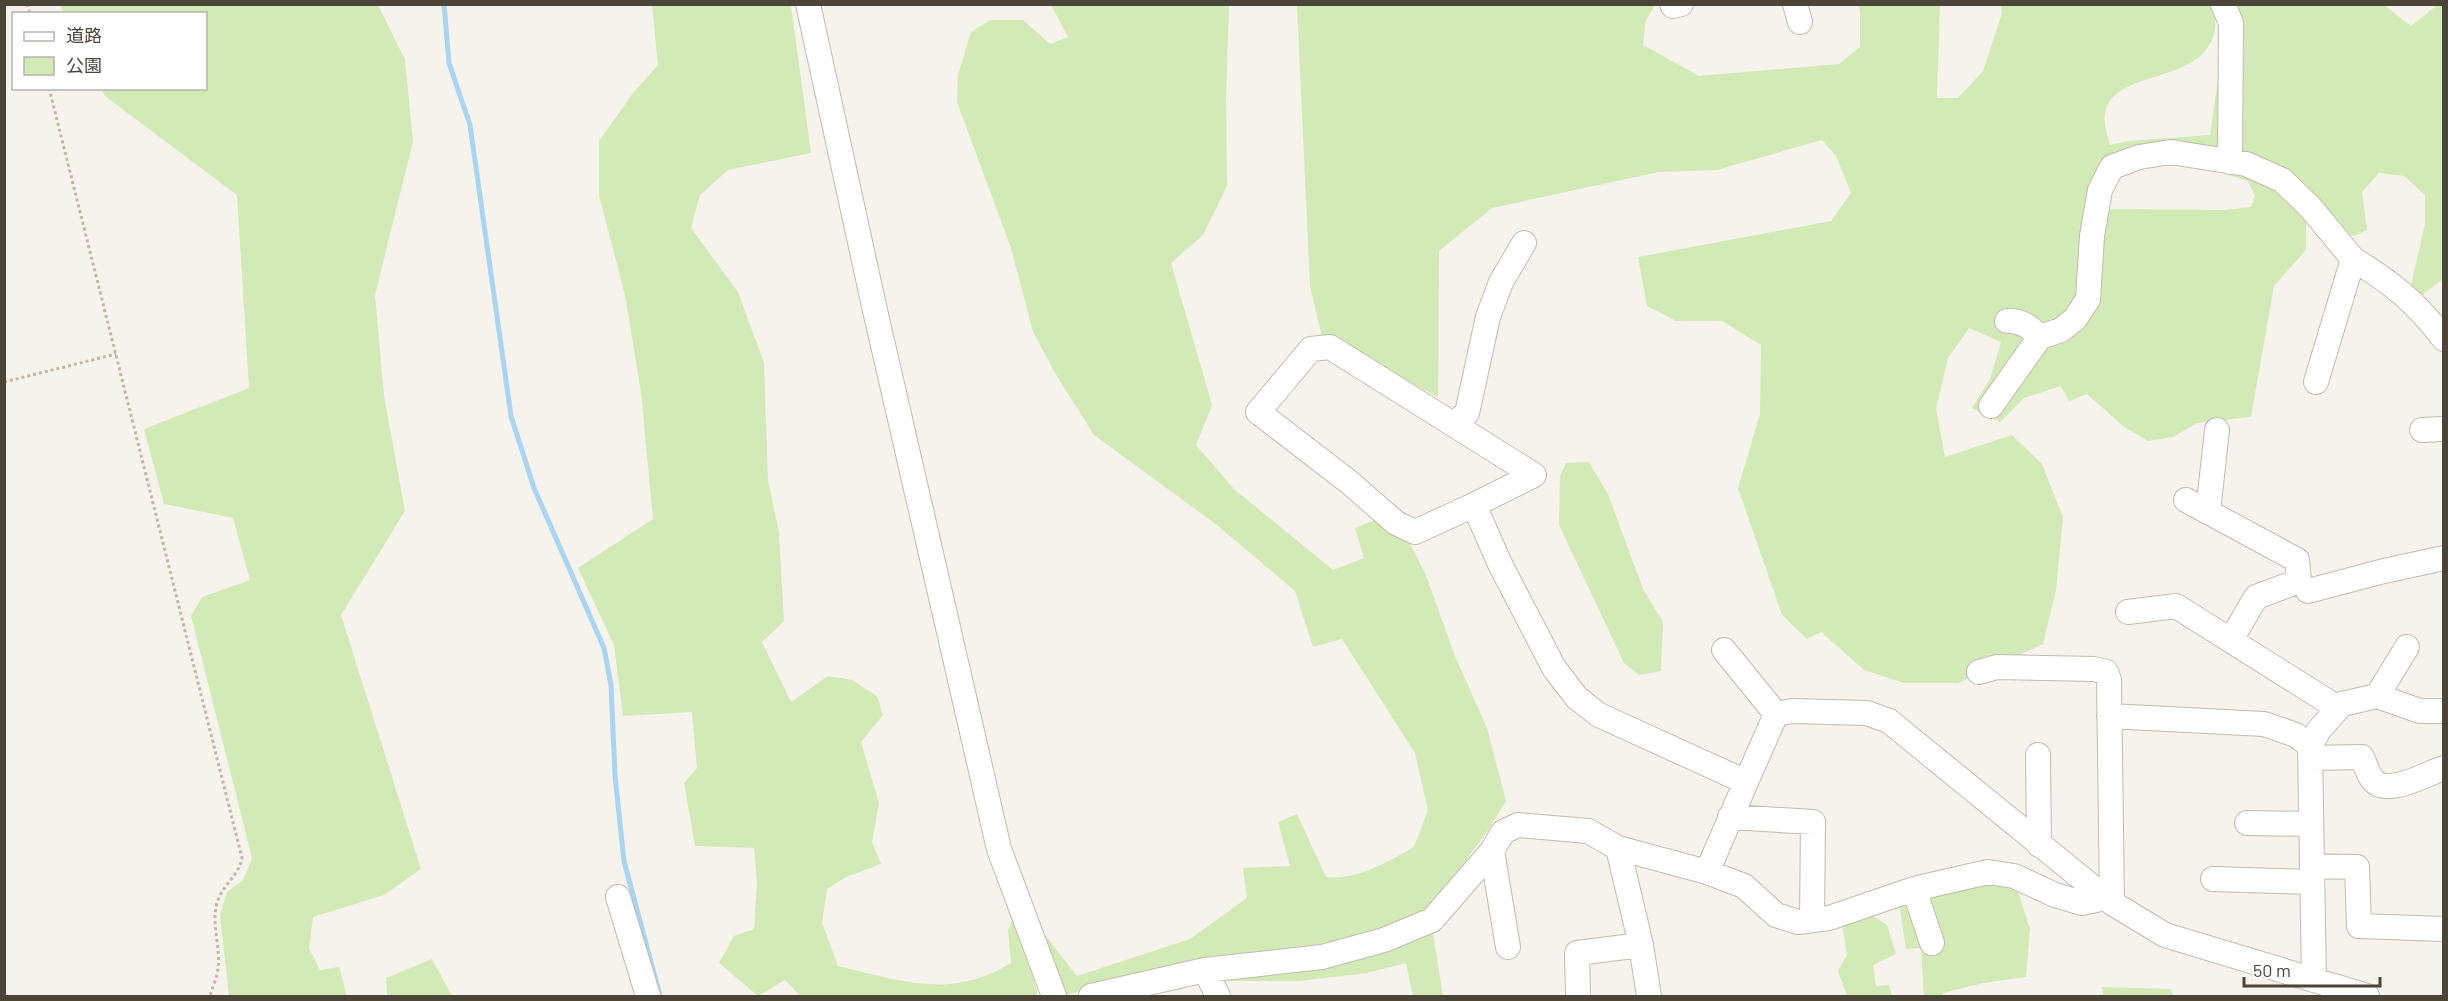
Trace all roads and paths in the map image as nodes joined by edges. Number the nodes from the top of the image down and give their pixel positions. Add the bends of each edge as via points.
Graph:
1 (808, 4) edge
2 (1672, 4) edge
3 (1681, 4) edge
4 (2223, 4) edge
5 (50, 90) edge
6 (2230, 162) junction
7 (1524, 243) dead end
8 (2353, 259) junction
9 (2007, 321) dead end
10 (2040, 337) junction
11 (2444, 339) edge
12 (116, 354) junction
13 (4, 382) edge
14 (2316, 382) dead end
15 (1991, 406) dead end
16 (1453, 424) junction
17 (2217, 430) dead end
18 (2186, 500) dead end
19 (1474, 505) junction
20 (2208, 512) junction
21 (2444, 558) edge
22 (2308, 591) dead end
23 (2128, 612) dead end
24 (2231, 640) junction
25 (2407, 647) dead end
26 (1724, 650) dead end
27 (1979, 672) dead end
28 (2377, 696) junction
29 (2338, 708) junction
30 (2444, 711) edge
31 (1776, 714) junction
32 (2109, 716) junction
33 (2310, 752) junction
34 (2038, 755) dead end
35 (2444, 768) edge
36 (1746, 782) junction
37 (1730, 817) junction
38 (2247, 823) dead end
39 (2311, 824) junction
40 (2039, 845) junction
41 (1618, 848) junction
42 (1492, 851) junction
43 (1707, 872) junction
44 (2312, 874) junction
45 (2213, 879) dead end
46 (1914, 889) junction
47 (618, 897) dead end
48 (2108, 901) junction
49 (1812, 920) junction
50 (2444, 929) edge
51 (1932, 943) dead end
52 (1641, 945) junction
53 (1508, 947) dead end
54 (1205, 970) junction
55 (2314, 980) junction
56 (210, 996) edge
57 (648, 996) edge
58 (1054, 996) edge
59 (1091, 996) edge
60 (1218, 996) edge
61 (1578, 996) edge
62 (1648, 996) edge
63 (2367, 996) edge

1 - 58 street via 999,849
2 - 3 street
4 - 6 street via 2231,22
5 - 12 path
6 - 8 street via 2246,164 2282,180
6 - 10 street via 2171,152 2139,157 2112,167 2100,190 2088,299 2075,319 2061,330
7 - 16 street via 1501,282 1488,317 1467,413
8 - 11 street via 2393,284 2422,310
8 - 14 street
9 - 10 street via 2025,323
10 - 15 street
12 - 13 path
12 - 56 path via 242,858 240,869 217,903 218,968
16 - 19 street via 1534,475
16 - 19 street via 1330,347 1311,349 1258,412 1396,523 1414,532
17 - 20 street
18 - 20 street
19 - 36 street via 1554,668 1577,698 1599,715
20 - 24 street via 2297,560 2299,582 2256,597
21 - 22 street
23 - 24 street via 2176,606
24 - 29 street
25 - 28 street
26 - 31 street
27 - 32 street via 1997,667 2106,672
28 - 29 street
28 - 30 street via 2420,711
29 - 33 street via 2319,730
31 - 36 street
31 - 40 street via 1868,713 1889,721
32 - 33 street via 2264,724 2296,735
32 - 48 street
33 - 35 street via 2362,757 2373,780 2391,789
33 - 39 street
34 - 40 street
36 - 37 street
37 - 43 street
37 - 49 street via 1813,822
38 - 39 street
39 - 44 street
40 - 48 street
41 - 42 street via 1588,831 1518,825 1503,832
41 - 43 street
41 - 52 street
42 - 53 street
42 - 54 street via 1432,920 1394,936 1322,957
43 - 49 street via 1744,886 1776,915 1798,922
44 - 45 street
44 - 50 street via 2357,867 2359,927
44 - 55 street
46 - 48 street via 1988,872 2014,876 2082,903
46 - 49 street via 1829,918
46 - 51 street
47 - 57 street
48 - 55 street via 2165,935
52 - 61 street via 1577,953
52 - 62 street
54 - 59 street
54 - 60 street
55 - 63 street

